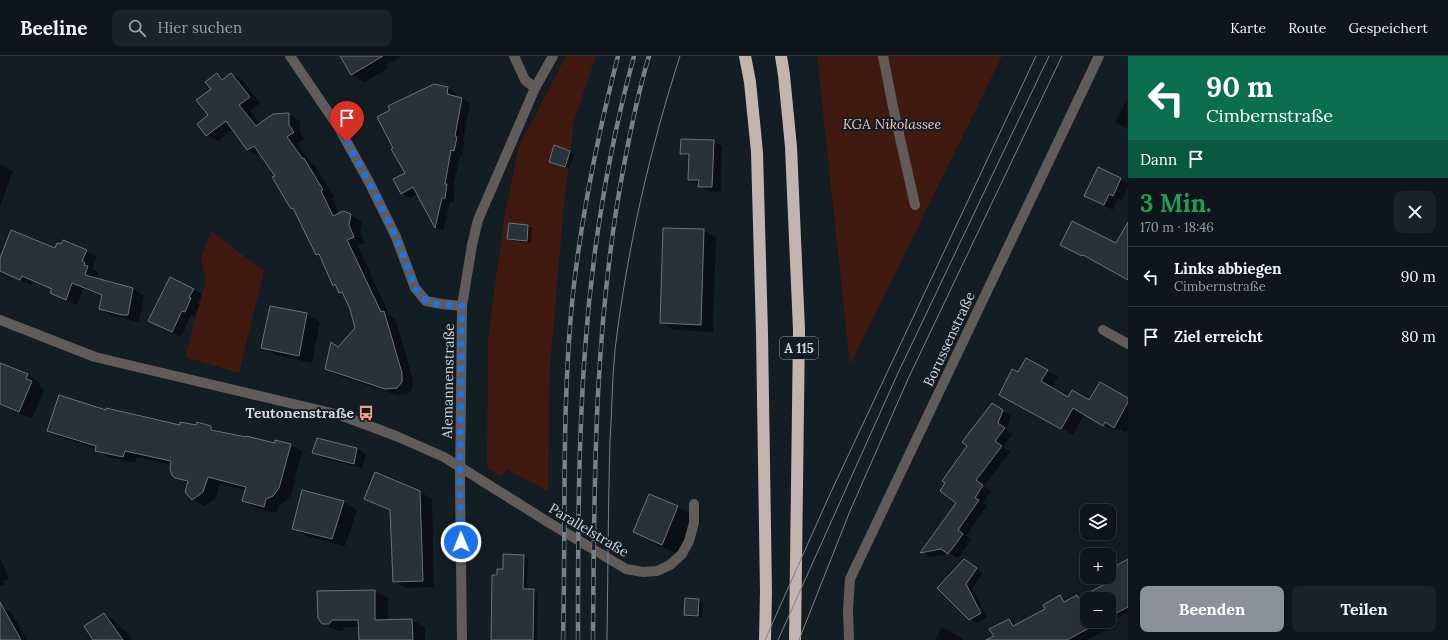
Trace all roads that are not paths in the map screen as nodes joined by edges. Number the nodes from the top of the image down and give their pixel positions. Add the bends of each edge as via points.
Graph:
1 (290, 56) edge
2 (514, 56) edge
3 (553, 56) edge
4 (745, 56) edge
5 (780, 56) edge
6 (883, 56) edge
7 (1100, 56) edge
8 (536, 88) junction
9 (915, 205) dead end
10 (462, 306) junction
11 (0, 320) edge
12 (1103, 330) dead end
13 (1128, 344) edge
14 (461, 467) junction
15 (694, 504) dead end
16 (462, 640) edge
17 (765, 640) edge
18 (795, 640) edge
19 (849, 640) edge

1 - 10 street via 339,128 369,182 396,237 415,288 426,301
2 - 8 street via 525,80
3 - 8 street, Alemannenstraße
4 - 17 highway, A 115 via 757,152
5 - 18 highway, A 115 via 791,147 799,330
6 - 9 street
7 - 19 street, Borussenstraße via 850,579
8 - 10 street, Alemannenstraße via 478,220
10 - 14 street, Alemannenstraße
11 - 14 street via 95,357 340,415 421,446
12 - 13 street
14 - 15 street, Parallelstraße via 626,569 643,572 657,571 670,565 682,554 694,523
14 - 16 street, Alemannenstraße

